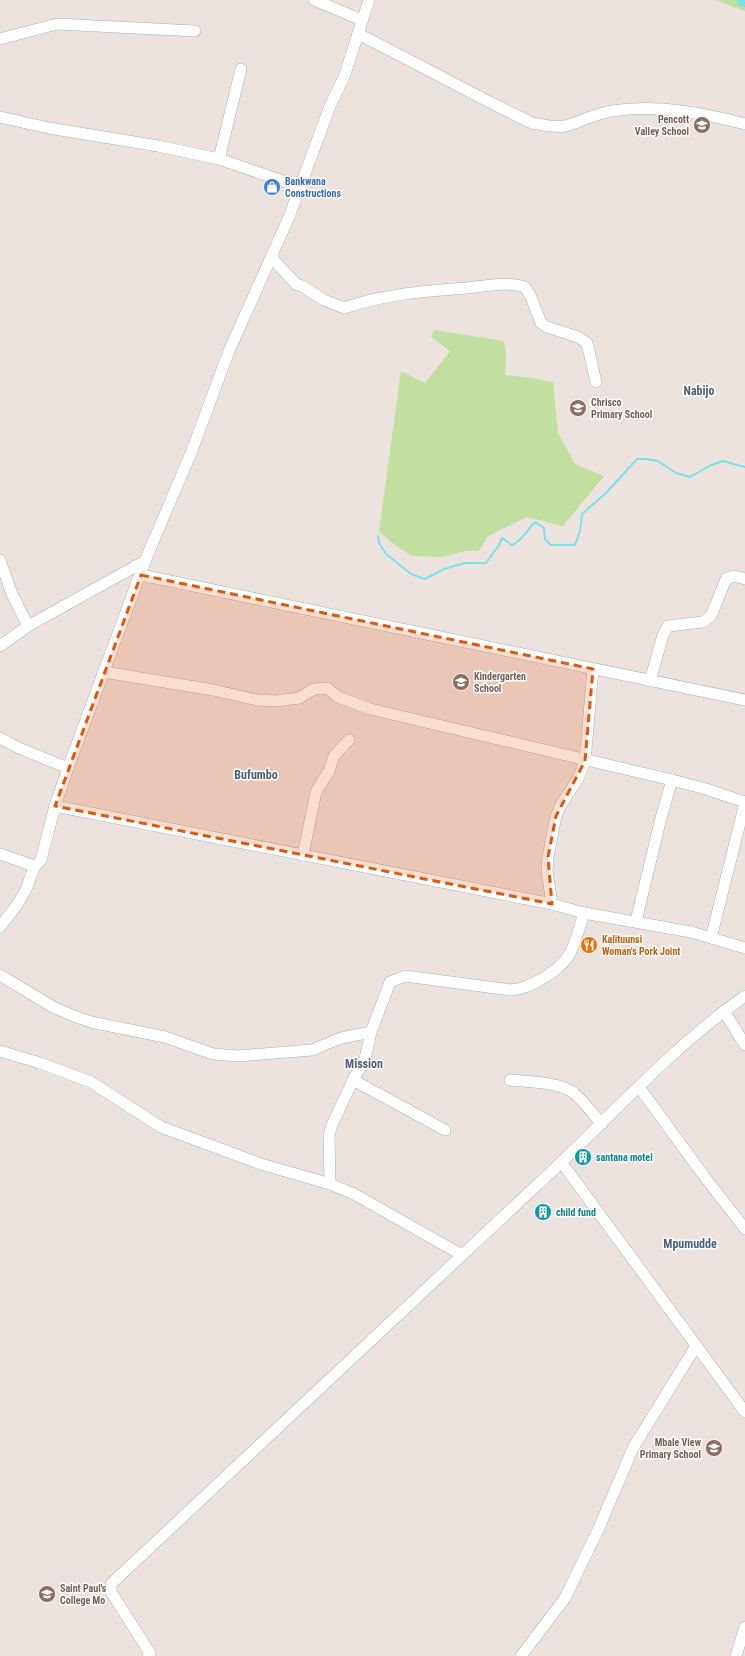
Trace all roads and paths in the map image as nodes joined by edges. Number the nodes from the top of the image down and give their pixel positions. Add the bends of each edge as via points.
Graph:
1 (314, 0) edge
2 (369, 0) edge
3 (362, 20) junction
4 (195, 30) dead end
5 (358, 34) junction
6 (0, 39) edge
7 (241, 70) dead end
8 (0, 117) edge
9 (745, 124) edge
10 (219, 159) junction
11 (300, 187) junction
12 (271, 256) junction
13 (596, 382) dead end
14 (0, 560) edge
15 (145, 561) junction
16 (141, 575) junction
17 (745, 579) edge
18 (28, 626) junction
19 (0, 646) edge
20 (593, 669) junction
21 (104, 672) junction
22 (650, 681) junction
23 (745, 700) edge
24 (0, 738) edge
25 (349, 740) dead end
26 (585, 760) junction
27 (68, 768) junction
28 (672, 780) junction
29 (745, 802) edge
30 (55, 806) junction
31 (0, 854) edge
32 (303, 855) junction
33 (34, 866) junction
34 (552, 904) junction
35 (584, 913) junction
36 (636, 921) junction
37 (2, 922) edge
38 (711, 938) junction
39 (745, 948) edge
40 (0, 975) edge
41 (745, 996) edge
42 (724, 1011) junction
43 (371, 1032) junction
44 (745, 1045) edge
45 (0, 1051) edge
46 (353, 1080) junction
47 (510, 1080) dead end
48 (639, 1087) junction
49 (602, 1124) junction
50 (445, 1130) dead end
51 (562, 1163) junction
52 (330, 1184) junction
53 (745, 1229) edge
54 (462, 1255) junction
55 (696, 1346) junction
56 (745, 1412) edge
57 (745, 1626) edge
58 (151, 1655) edge
59 (522, 1656) edge
60 (736, 1656) edge

1 - 3 street
2 - 3 street
3 - 5 street
4 - 6 street via 57,24
5 - 9 street via 532,124 564,126 610,111 632,109 674,110
5 - 11 street via 344,77 330,106
7 - 10 street
8 - 10 street
10 - 11 street
11 - 12 street
12 - 13 street via 296,284 344,308 365,301 426,290 508,284 525,287 541,323 587,343
12 - 15 street via 229,350 192,450
14 - 18 street via 12,594
15 - 16 street
15 - 18 street
16 - 20 street
16 - 21 street
17 - 22 street via 734,576 726,579 711,616 703,622 668,626
18 - 19 street
20 - 22 street
20 - 26 street
21 - 26 street via 257,700 299,698 314,689 327,688 338,697 370,709
21 - 27 street
22 - 23 street
24 - 27 street
25 - 32 street via 334,756 329,771 316,792
26 - 28 street
26 - 34 street via 579,777 556,816 547,871
27 - 30 street
28 - 29 street
28 - 36 street
29 - 38 street
30 - 32 street
30 - 33 street via 41,860
31 - 33 street
32 - 34 street
33 - 37 street via 18,905
34 - 35 street
35 - 36 street
35 - 43 street via 572,952 564,964 552,973 523,989 512,990 405,976 397,978 390,982
36 - 38 street
38 - 39 street
40 - 43 street via 53,1007 74,1016 91,1022 165,1037 213,1054 238,1056 312,1050 341,1038
41 - 42 street
42 - 44 street
42 - 48 street
43 - 46 street via 365,1060
45 - 52 street via 91,1082 168,1130 261,1164
46 - 50 street
46 - 52 street via 329,1134
47 - 49 street via 567,1089 574,1093
48 - 49 street
48 - 53 street
49 - 51 street
51 - 54 street
51 - 55 street
52 - 54 street via 354,1194
54 - 58 street via 111,1584 111,1592
55 - 56 street
55 - 59 street via 633,1448 565,1598
57 - 60 street

